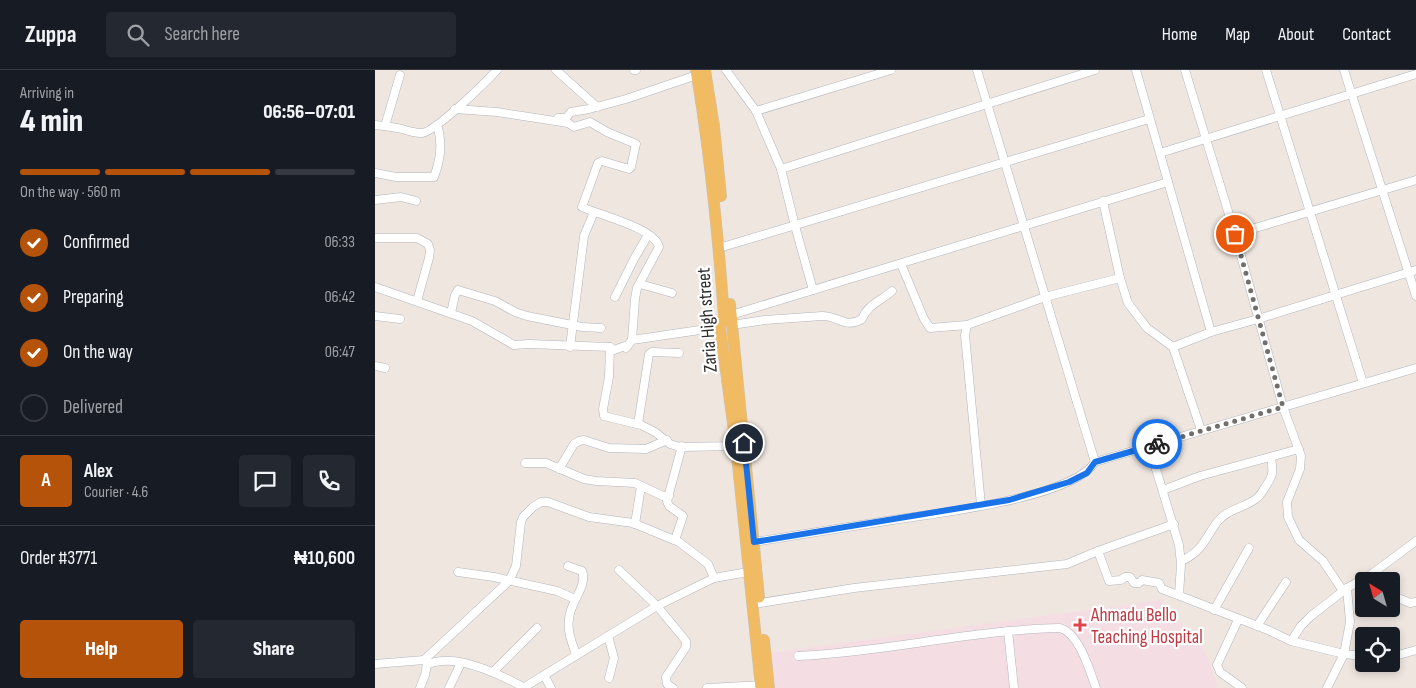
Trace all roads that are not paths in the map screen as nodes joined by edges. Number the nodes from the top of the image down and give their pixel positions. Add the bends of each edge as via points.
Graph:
1 (497, 70) edge
2 (555, 70) edge
3 (727, 70) edge
4 (891, 70) edge
5 (977, 70) edge
6 (1095, 70) edge
7 (1135, 70) edge
8 (1185, 70) edge
9 (1266, 70) edge
10 (1344, 70) edge
11 (699, 72) edge
12 (1416, 74) edge
13 (400, 75) dead end
14 (1352, 94) junction
15 (988, 104) junction
16 (597, 107) junction
17 (455, 109) junction
18 (755, 111) junction
19 (1280, 115) junction
20 (541, 118) junction
21 (1149, 119) junction
22 (375, 125) edge
23 (437, 125) junction
24 (385, 126) junction
25 (1205, 138) junction
26 (1160, 153) junction
27 (1005, 162) junction
28 (781, 169) junction
29 (375, 174) edge
30 (1416, 180) edge
31 (1168, 182) junction
32 (1382, 190) junction
33 (375, 200) edge
34 (416, 201) dead end
35 (1103, 201) junction
36 (594, 212) junction
37 (1311, 212) junction
38 (795, 226) junction
39 (1024, 226) junction
40 (1235, 234) junction
41 (648, 235) junction
42 (375, 238) edge
43 (722, 247) junction
44 (901, 264) junction
45 (1412, 271) edge
46 (1120, 278) junction
47 (640, 284) junction
48 (375, 287) edge
49 (813, 290) junction
50 (892, 291) dead end
51 (672, 293) dead end
52 (1336, 295) junction
53 (1416, 296) edge
54 (615, 297) dead end
55 (1045, 297) junction
56 (417, 301) junction
57 (451, 313) junction
58 (375, 316) edge
59 (400, 319) dead end
60 (1258, 319) junction
61 (732, 320) junction
62 (573, 324) junction
63 (967, 325) junction
64 (720, 327) junction
65 (601, 328) dead end
66 (1211, 332) junction
67 (632, 340) junction
68 (570, 347) junction
69 (610, 347) junction
70 (1173, 347) junction
71 (679, 353) dead end
72 (375, 366) edge
73 (385, 368) dead end
74 (1416, 368) edge
75 (1363, 383) junction
76 (1283, 407) junction
77 (638, 424) junction
78 (1201, 430) junction
79 (667, 440) junction
80 (681, 446) junction
81 (736, 446) junction
82 (1149, 446) junction
83 (1299, 449) junction
84 (1271, 457) junction
85 (1095, 462) junction
86 (525, 463) dead end
87 (559, 469) junction
88 (641, 486) junction
89 (1163, 490) junction
90 (669, 496) junction
91 (981, 505) junction
92 (635, 524) junction
93 (1174, 524) junction
94 (675, 540) junction
95 (1416, 540) edge
96 (754, 542) junction
97 (1249, 548) dead end
98 (1098, 550) junction
99 (1181, 561) junction
100 (568, 566) dead end
101 (619, 570) dead end
102 (458, 572) dead end
103 (748, 572) junction
104 (1380, 572) edge
105 (714, 578) junction
106 (509, 581) junction
107 (1286, 582) dead end
108 (1355, 585) edge
109 (1345, 589) junction
110 (1179, 595) junction
111 (575, 599) junction
112 (1400, 599) edge
113 (1416, 602) edge
114 (759, 603) junction
115 (657, 606) junction
116 (1214, 610) junction
117 (1238, 620) junction
118 (1257, 626) junction
119 (537, 628) dead end
120 (1008, 631) junction
121 (608, 636) junction
122 (1291, 641) junction
123 (1416, 650) edge
124 (576, 654) junction
125 (1344, 654) junction
126 (1400, 654) edge
127 (1355, 655) edge
128 (798, 656) dead end
129 (425, 662) junction
130 (461, 663) junction
131 (375, 664) edge
132 (493, 672) junction
133 (543, 675) junction
134 (609, 678) dead end
135 (764, 686) edge
136 (668, 687) edge
137 (419, 688) edge
138 (449, 688) edge
139 (523, 688) edge
140 (551, 688) edge
141 (707, 688) edge
142 (1015, 688) edge
143 (1096, 688) edge
144 (1242, 688) edge
145 (1327, 688) edge

1 - 17 street
2 - 16 street
3 - 18 street
4 - 18 street
5 - 15 street
6 - 15 street
7 - 21 street
8 - 25 street
9 - 19 street
10 - 14 street
11 - 16 street
11 - 43 main road, Zaria High street via 714,126
12 - 14 street
13 - 24 street
14 - 19 street
14 - 32 street
15 - 27 street
15 - 28 street
16 - 20 street via 571,112 566,118
17 - 20 street
17 - 23 street
18 - 28 street
19 - 25 street
19 - 37 street
20 - 36 street via 574,127 591,122 636,144 629,169 602,160 598,163 582,208
21 - 26 street
21 - 27 street
22 - 24 street
23 - 24 street via 422,133
23 - 29 street via 442,142 434,177
25 - 26 street
25 - 40 street
26 - 31 street
27 - 38 street
27 - 39 street
28 - 38 street
30 - 32 street
31 - 35 street
31 - 66 street
32 - 37 street
32 - 45 street
33 - 34 street via 401,197
35 - 39 street
35 - 46 street
36 - 41 street via 624,222
36 - 62 street via 584,236
37 - 40 street
37 - 52 street
38 - 43 street
38 - 49 street
39 - 44 street
39 - 55 street
40 - 60 street
41 - 47 street via 659,248
41 - 54 street
42 - 56 street via 417,238 428,244 429,258
43 - 61 main road, Zaria High street
43 - 64 main road, Zaria High street via 724,316
44 - 49 street
44 - 63 street via 930,328
45 - 52 street
45 - 53 street
46 - 55 street
46 - 70 street via 1133,312 1147,328
47 - 51 street
47 - 67 street via 635,299
48 - 56 street
49 - 61 street
50 - 61 street via 874,303 856,322 843,323 826,316
52 - 60 street
52 - 75 street
55 - 63 street
55 - 85 street
56 - 57 street
57 - 62 street via 458,290 495,301 515,312
57 - 68 street via 472,320 514,345
58 - 59 street
60 - 66 street
60 - 76 street
61 - 96 main road, Zaria High street
62 - 65 street
62 - 68 street
63 - 91 street via 965,335
64 - 67 street
64 - 81 main road, Zaria High street
66 - 70 street
67 - 69 street via 626,348 614,350
68 - 69 street
69 - 77 street via 604,416
70 - 78 street
71 - 77 street via 649,354
72 - 73 street
74 - 75 street
75 - 76 street
76 - 78 street
76 - 83 street
77 - 79 street
78 - 82 street
79 - 80 street
79 - 87 street via 646,449 609,448 579,441
80 - 81 street
80 - 90 street
81 - 103 main road, Zaria High street
82 - 85 street
82 - 89 street
83 - 84 street
83 - 109 street via 1301,462 1287,502 1288,517 1299,540
84 - 89 street via 1200,476
84 - 99 street via 1272,478 1257,498 1218,521 1196,553
85 - 91 street via 1087,473 1053,488
86 - 87 street via 546,463
87 - 88 street via 584,479
88 - 90 street
88 - 92 street
89 - 93 street
90 - 94 street via 669,506 683,516
91 - 96 street
92 - 94 street
92 - 106 street via 589,516 541,502 527,512 521,522 516,566
93 - 98 street
93 - 99 street
94 - 105 street via 707,564
95 - 104 street
96 - 114 main road, Zaria High street
97 - 116 street
98 - 110 street via 1109,581 1129,577 1134,583 1142,580 1156,582 1161,589
98 - 114 street via 1067,564 854,588
99 - 110 street
100 - 111 street via 582,571 584,576
101 - 115 street
102 - 106 street
103 - 105 street
103 - 135 main road, Zaria High street
105 - 115 street
106 - 111 street via 557,591
106 - 129 street
107 - 118 street
108 - 109 street
109 - 122 street via 1311,616
109 - 125 street via 1350,622
110 - 116 street
111 - 124 street via 570,609 569,630
112 - 113 street
114 - 135 main road, Zaria High street
115 - 121 street
115 - 136 street via 686,641 666,677
116 - 117 street
117 - 118 street
117 - 144 street via 1217,665 1220,672
118 - 122 street
119 - 132 street
120 - 128 street via 970,640
120 - 142 street
120 - 143 street via 1060,628 1069,632 1082,653
121 - 124 street
121 - 134 street via 614,658
122 - 125 street
123 - 126 street
124 - 133 street
125 - 127 street
125 - 145 street
129 - 130 street via 444,660
129 - 131 street
129 - 137 street via 425,675
130 - 132 street
130 - 138 street
132 - 139 street
133 - 139 street
133 - 140 street
135 - 141 street

